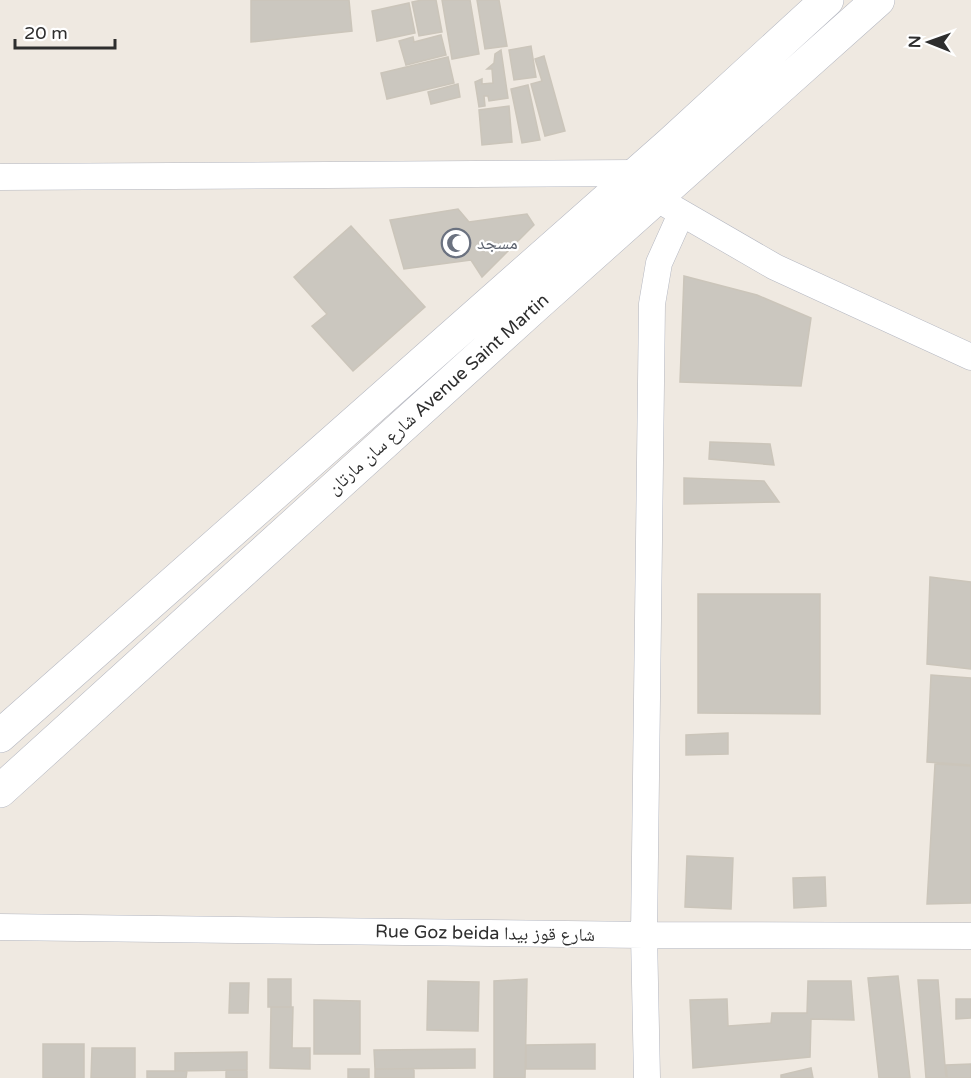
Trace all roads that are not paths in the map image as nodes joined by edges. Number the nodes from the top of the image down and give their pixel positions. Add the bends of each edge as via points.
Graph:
1 (827, 0) edge
2 (878, 0) edge
3 (636, 173) junction
4 (0, 177) edge
5 (669, 206) junction
6 (971, 357) edge
7 (0, 736) edge
8 (0, 791) edge
9 (0, 927) edge
10 (645, 935) junction
11 (971, 936) edge
12 (647, 1078) edge

1 - 3 main road, شارع سان مارتان Avenue Saint Martin
2 - 5 main road, شارع سان مارتان Avenue Saint Martin
3 - 4 street
3 - 7 main road, شارع سان مارتان Avenue Saint Martin
5 - 6 street via 775,267
5 - 8 main road, شارع سان مارتان Avenue Saint Martin via 525,315
5 - 10 street via 652,304
9 - 10 street, Rue Goz beida شارع قوز بيدا
10 - 11 street, Rue Goz beida شارع قوز بيدا
10 - 12 street

